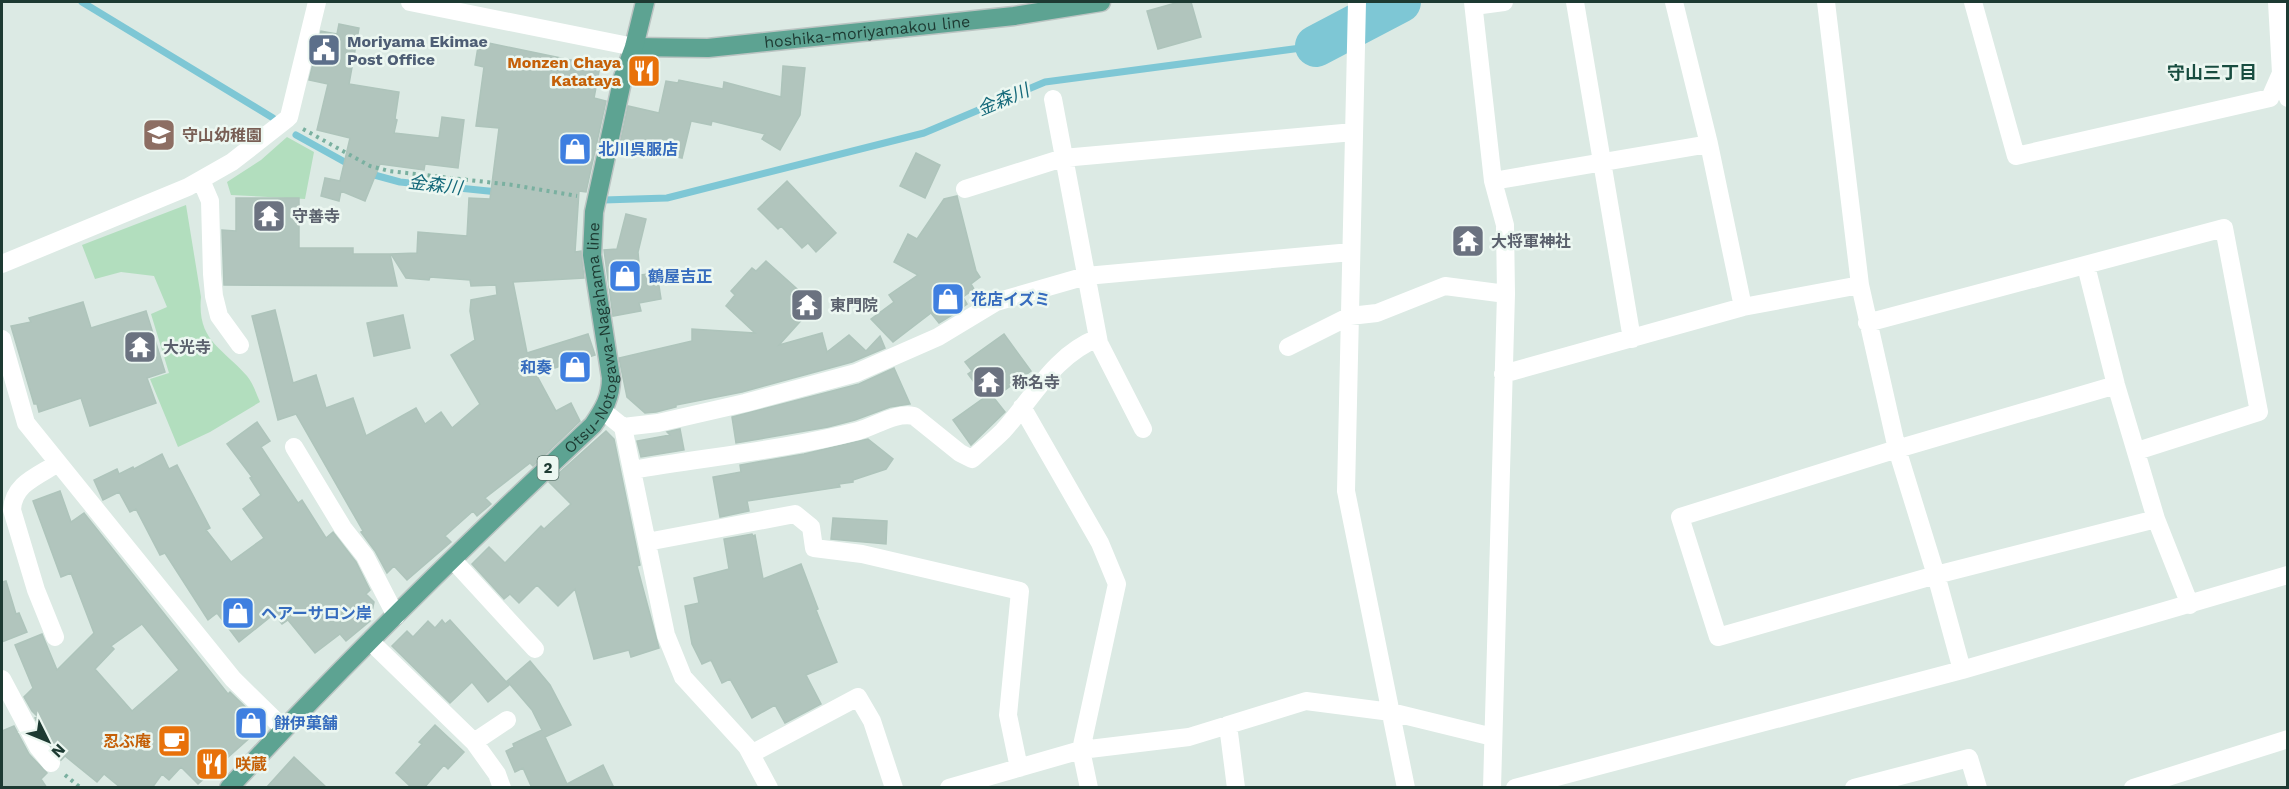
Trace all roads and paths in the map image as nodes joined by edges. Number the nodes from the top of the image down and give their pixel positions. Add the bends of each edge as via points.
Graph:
1 (317, 2) edge
2 (410, 2) edge
3 (645, 2) edge
4 (1101, 2) edge
5 (1357, 2) edge
6 (1504, 2) edge
7 (1575, 2) edge
8 (1674, 2) edge
9 (1826, 2) edge
10 (1973, 2) edge
11 (2277, 2) edge
12 (1473, 4) edge
13 (1055, 5) edge
14 (634, 47) junction
15 (2281, 73) junction
16 (2288, 98) edge
17 (1053, 99) dead end
18 (287, 119) junction
19 (1354, 132) junction
20 (1709, 144) junction
21 (1063, 158) junction
22 (1602, 162) junction
23 (201, 180) junction
24 (1493, 181) junction
25 (965, 189) dead end
26 (597, 198) junction
27 (1351, 252) junction
28 (2, 264) edge
29 (2086, 266) junction
30 (1086, 276) junction
31 (1860, 285) junction
32 (1506, 294) junction
33 (1743, 307) junction
34 (1350, 316) junction
35 (1868, 323) junction
36 (1098, 338) junction
37 (2, 339) edge
38 (1632, 339) junction
39 (240, 345) dead end
40 (1288, 347) dead end
41 (1503, 374) junction
42 (2116, 384) junction
43 (1022, 406) junction
44 (603, 411) junction
45 (623, 427) junction
46 (1143, 429) dead end
47 (294, 447) dead end
48 (1897, 449) junction
49 (2137, 451) junction
50 (58, 463) junction
51 (632, 470) junction
52 (2156, 519) junction
53 (647, 542) junction
54 (453, 560) junction
55 (1936, 575) junction
56 (2288, 575) edge
57 (2190, 605) junction
58 (396, 616) junction
59 (55, 637) dead end
60 (370, 640) junction
61 (535, 649) dead end
62 (1962, 670) junction
63 (2, 679) edge
64 (1391, 712) junction
65 (507, 720) dead end
66 (1228, 725) junction
67 (283, 728) junction
68 (1493, 737) junction
69 (2288, 739) edge
70 (474, 742) junction
71 (1081, 750) junction
72 (752, 754) junction
73 (51, 763) dead end
74 (1019, 768) junction
75 (228, 788) edge
76 (502, 788) edge
77 (769, 788) edge
78 (894, 788) edge
79 (949, 788) edge
80 (1089, 788) edge
81 (1236, 788) edge
82 (1407, 788) edge
83 (1492, 788) edge
84 (1515, 788) edge
85 (1854, 788) edge
86 (1978, 788) edge
87 (2133, 788) edge

1 - 18 street
2 - 14 street
3 - 14 main road, Otsu-Notogawa-Nagahama line / 2
4 - 13 main road, hoshika-moriyamakou line
5 - 19 street
6 - 12 street
7 - 22 street
8 - 20 street
9 - 31 street
10 - 15 street via 2016,156 2270,98
11 - 15 street
12 - 24 street
13 - 14 main road, hoshika-moriyamakou line via 1014,16 708,48
14 - 26 main road, Otsu-Notogawa-Nagahama line / 2 via 623,77
15 - 16 street
17 - 21 street
18 - 23 street via 232,162
18 - 26 path via 370,166 388,171
19 - 21 street
19 - 27 street
20 - 22 street
20 - 33 street
21 - 25 street
21 - 30 street
22 - 24 street
22 - 38 street
23 - 28 street
23 - 39 street via 210,201 214,296 219,316
24 - 32 street via 1505,225
26 - 44 main road, Otsu-Notogawa-Nagahama line / 2 via 592,255 611,378 610,396
27 - 30 street
27 - 34 street
29 - 35 street
29 - 42 street
29 - 49 street via 2224,228 2259,412
30 - 36 street
30 - 45 street via 996,302 938,337 856,373 745,403
31 - 33 street
31 - 35 street
32 - 34 street via 1445,286 1377,313
32 - 41 street
33 - 38 street
34 - 40 street
34 - 64 street via 1346,491
35 - 48 street
36 - 43 street via 1055,366
36 - 46 street
37 - 50 street via 26,423
38 - 41 street
41 - 68 street
42 - 48 street
42 - 49 street
43 - 51 street via 1003,431 972,459 914,416 904,414 817,440
43 - 71 street via 1100,543 1117,584
44 - 45 street
44 - 54 main road, Otsu-Notogawa-Nagahama line / 2
45 - 51 street
47 - 58 street via 343,528 365,556
48 - 55 street
48 - 55 street via 1680,517 1718,637
49 - 52 street
50 - 59 street via 18,490 12,510
50 - 67 street via 233,679
51 - 53 street
52 - 55 street
52 - 57 street
53 - 72 street via 666,635 683,677
53 - 74 street via 795,514 811,527 814,548 862,554 1020,591 1008,715
54 - 58 main road, Otsu-Notogawa-Nagahama line / 2
54 - 61 street
55 - 62 street
56 - 57 street
57 - 62 street
58 - 60 main road, Otsu-Notogawa-Nagahama line / 2
60 - 67 main road, Otsu-Notogawa-Nagahama line / 2
60 - 70 street
62 - 84 street
63 - 73 street via 38,747
64 - 66 street via 1306,701
64 - 68 street
64 - 82 street
65 - 70 street
66 - 71 street via 1189,737
66 - 81 street
67 - 75 main road, Otsu-Notogawa-Nagahama line / 2
68 - 83 street
69 - 87 street
70 - 76 street via 497,774
71 - 74 street
71 - 80 street
72 - 77 street
72 - 78 street via 858,697 872,721
74 - 79 street
85 - 86 street via 1969,758

